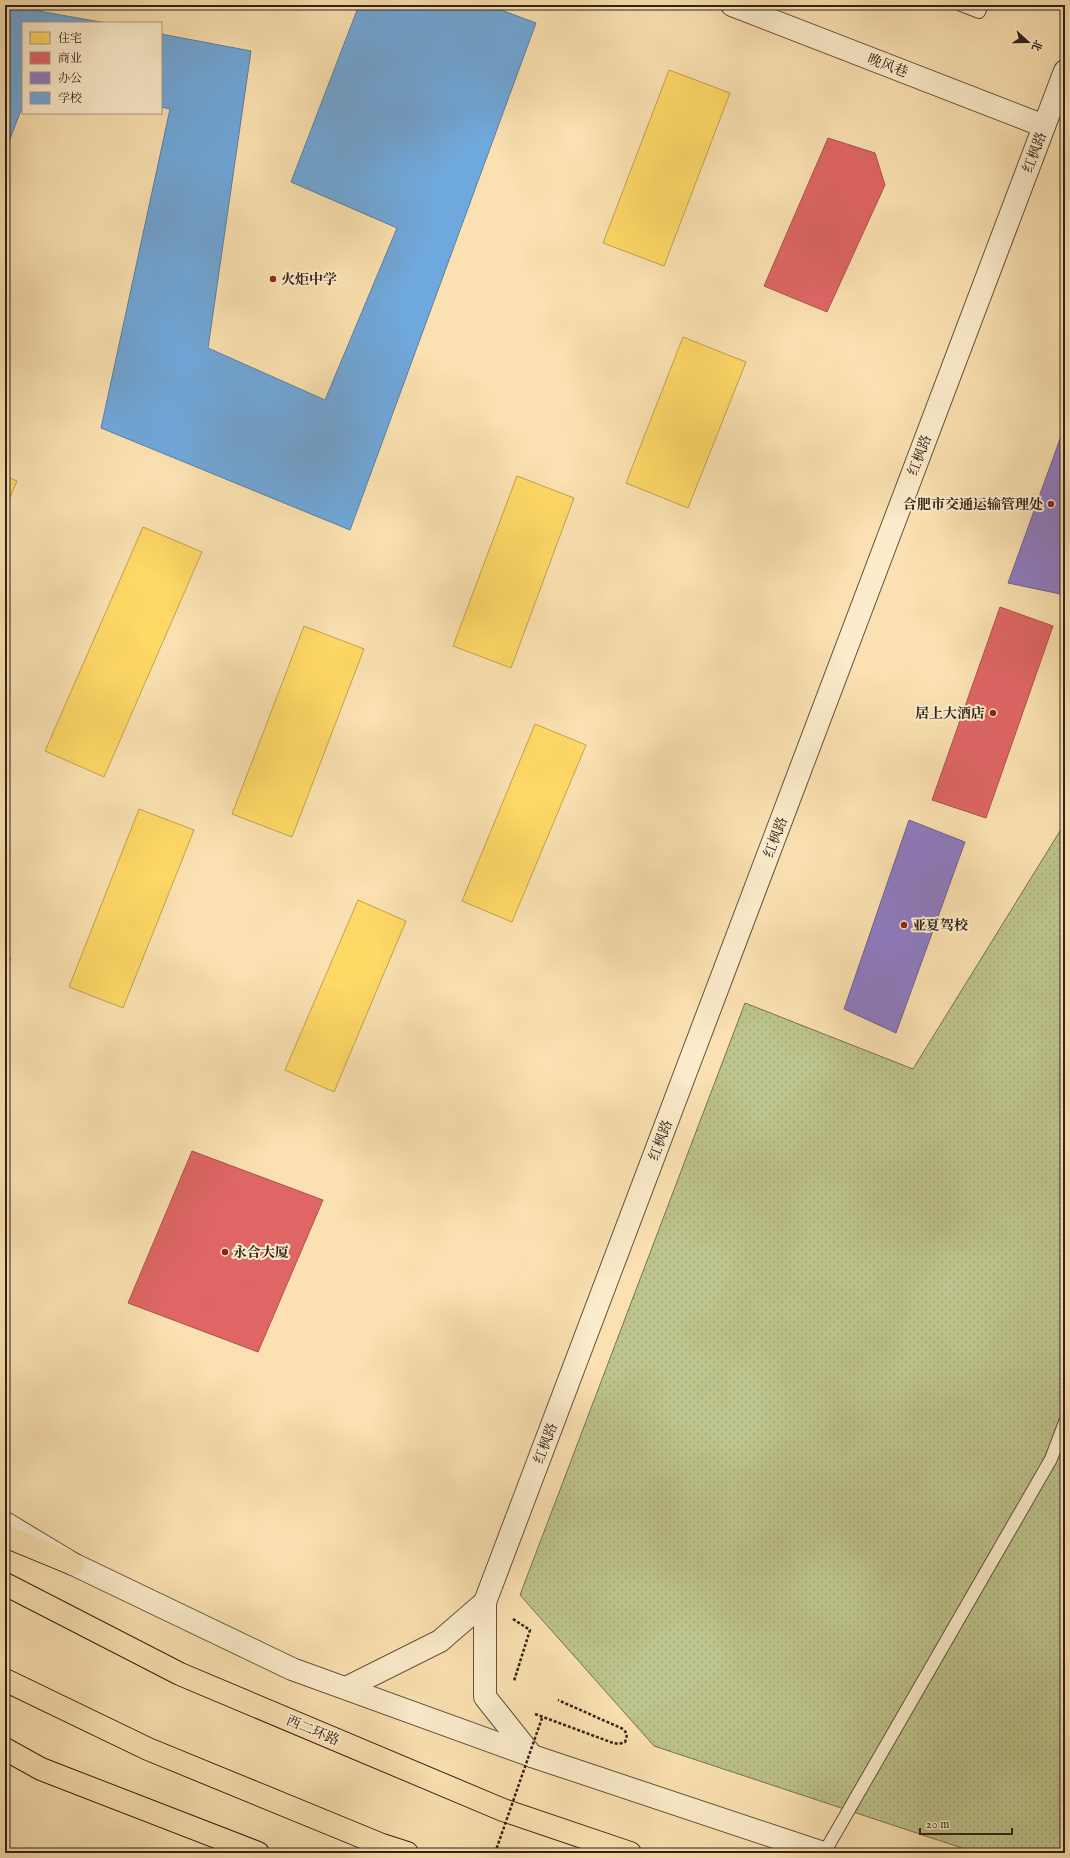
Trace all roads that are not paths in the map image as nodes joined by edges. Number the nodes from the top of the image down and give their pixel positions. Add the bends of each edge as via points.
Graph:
1 (732, 5) edge
2 (961, 5) edge
3 (982, 5) edge
4 (1065, 71) edge
5 (1044, 126) junction
6 (1065, 1422) edge
7 (5, 1523) edge
8 (5, 1536) edge
9 (73, 1564) junction
10 (5, 1584) edge
11 (485, 1602) junction
12 (5, 1680) edge
13 (346, 1688) junction
14 (5, 1748) edge
15 (532, 1756) junction
16 (258, 1853) edge
17 (406, 1853) edge
18 (630, 1853) edge
19 (823, 1853) edge

1 - 5 street, 晚风巷
2 - 3 lane via 979,12
4 - 5 street, 红枫路
5 - 11 street, 红枫路
6 - 19 lane via 1051,1459
7 - 9 street
8 - 9 highway
9 - 13 street via 292,1669
10 - 18 highway, 西二环路 via 180,1674 504,1810
11 - 13 street via 440,1641
11 - 15 street via 485,1697
12 - 17 highway via 148,1749
13 - 15 street
14 - 16 highway via 41,1768
15 - 19 street

